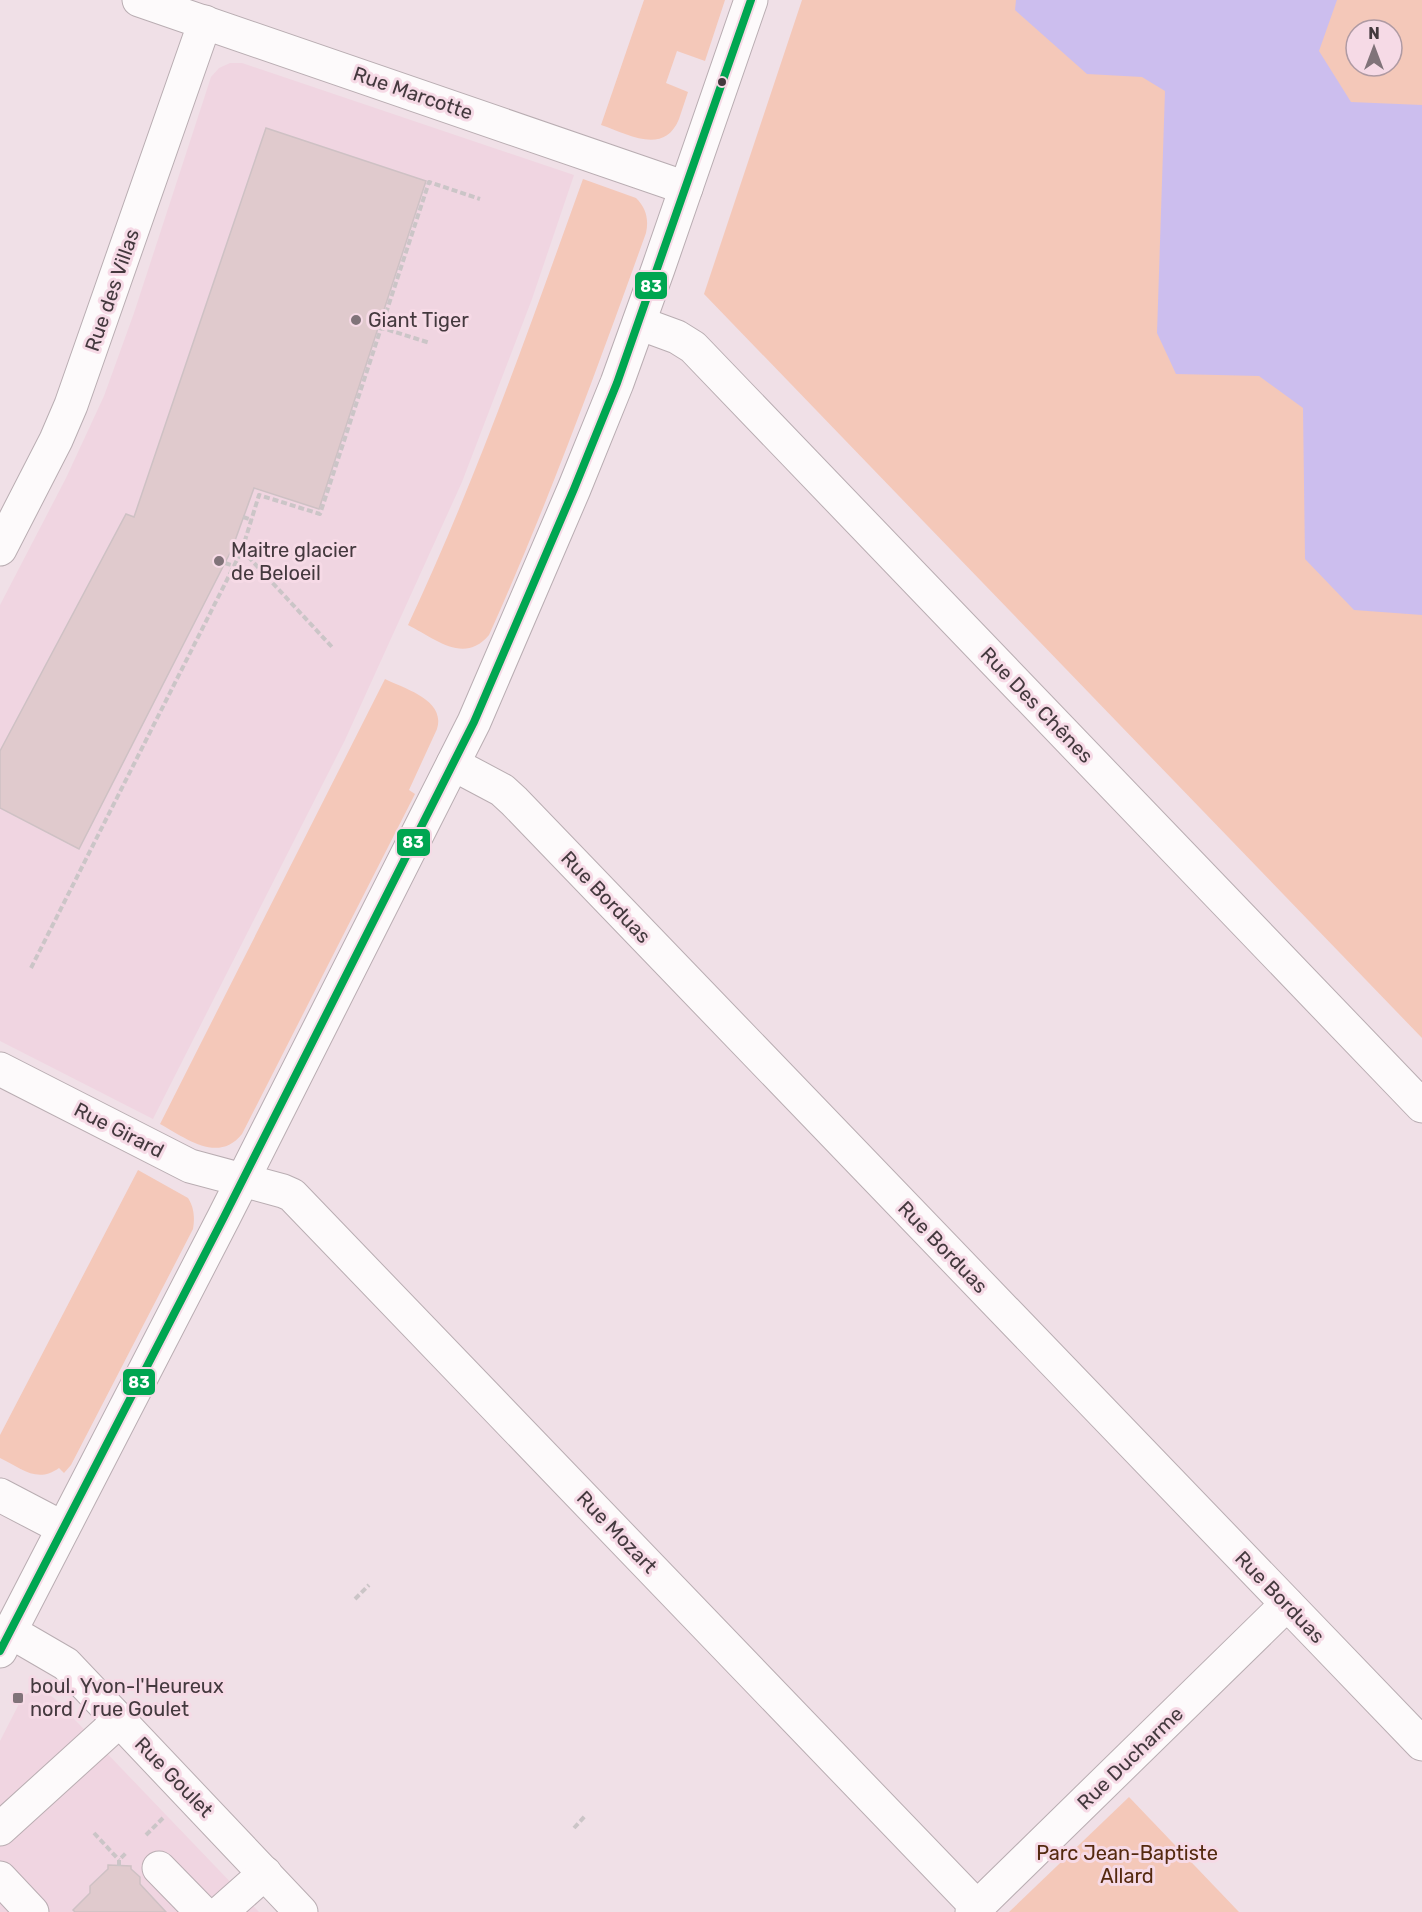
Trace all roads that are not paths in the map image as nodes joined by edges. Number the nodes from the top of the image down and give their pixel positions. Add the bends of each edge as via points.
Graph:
1 (139, 0) edge
2 (751, 0) edge
3 (205, 22) junction
4 (686, 188) junction
5 (639, 323) junction
6 (0, 549) edge
7 (453, 764) junction
8 (0, 1069) edge
9 (1422, 1106) edge
10 (242, 1180) junction
11 (0, 1495) edge
12 (63, 1528) junction
13 (1287, 1604) junction
14 (5, 1642) edge
15 (120, 1720) junction
16 (1422, 1744) edge
17 (0, 1828) edge
18 (159, 1868) dead end
19 (265, 1873) junction
20 (0, 1878) edge
21 (974, 1910) edge
22 (32, 1912) edge
23 (202, 1912) edge
24 (221, 1912) edge
25 (301, 1912) edge

1 - 3 street, Rue Marcotte
2 - 4 street
3 - 4 street, Rue Marcotte
3 - 6 street, Rue des Villas via 71,405
4 - 5 street
5 - 7 street via 570,500
5 - 9 street, Rue Des Chênes via 693,347
7 - 10 street
7 - 13 street, Rue Borduas via 514,801
8 - 10 street, Rue Girard via 190,1166
10 - 12 street
10 - 21 street, Rue Mozart via 292,1196
11 - 12 street
12 - 14 street
13 - 16 street, Rue Borduas
13 - 21 street, Rue Ducharme
14 - 15 street, Rue Goulet via 66,1664
15 - 17 street
15 - 19 street, Rue Goulet
18 - 23 street
19 - 24 street
19 - 25 street, Rue Goulet
20 - 22 street

